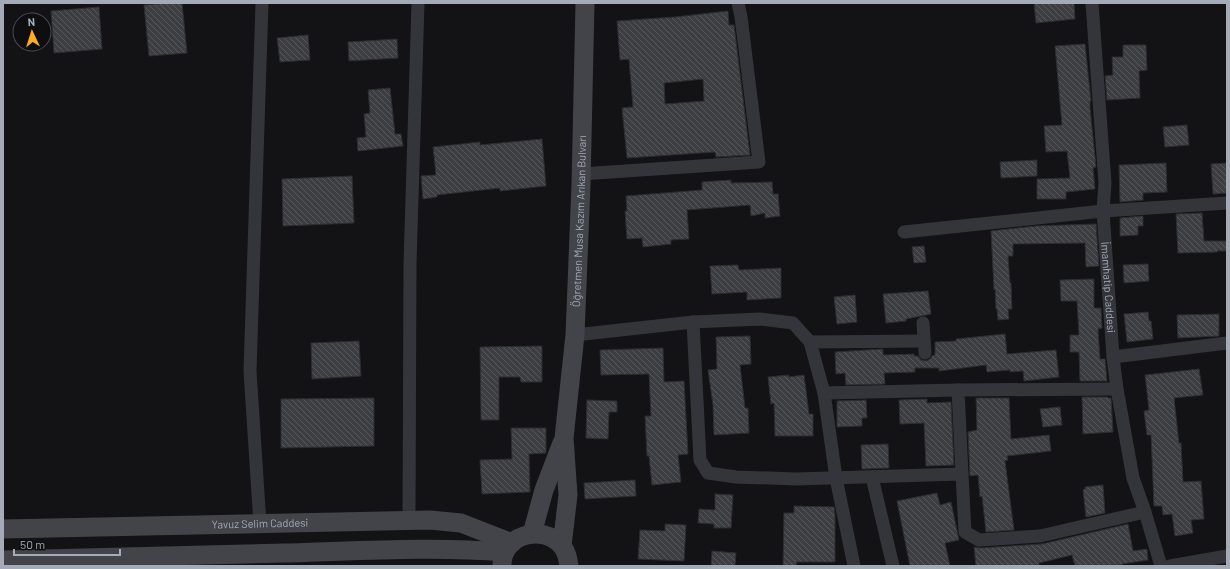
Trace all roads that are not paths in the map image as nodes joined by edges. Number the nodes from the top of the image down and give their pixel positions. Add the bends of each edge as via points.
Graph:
1 (262, 3) edge
2 (418, 3) edge
3 (584, 3) edge
4 (738, 3) edge
5 (1092, 3) edge
6 (581, 174) junction
7 (1227, 203) edge
8 (1103, 212) junction
9 (904, 232) dead end
10 (693, 322) junction
11 (923, 323) dead end
12 (575, 336) junction
13 (810, 342) junction
14 (1227, 344) edge
15 (1113, 358) junction
16 (1117, 389) junction
17 (958, 390) junction
18 (824, 393) junction
19 (564, 438) junction
20 (962, 474) junction
21 (872, 477) junction
22 (836, 478) junction
23 (1145, 512) junction
24 (409, 521) junction
25 (260, 524) junction
26 (3, 529) edge
27 (532, 534) junction
28 (562, 546) junction
29 (506, 554) edge
30 (1227, 556) edge
31 (3, 560) edge
32 (570, 566) edge
33 (854, 566) edge
34 (893, 566) edge
35 (1161, 566) edge
36 (1170, 566) edge

1 - 25 street via 250,371
2 - 24 street via 410,264
3 - 6 street, Öğretmen Musa Kazım Arıkan Bulvarı
4 - 6 street via 759,162
5 - 8 street, İmamhatip Caddesi via 1105,183
6 - 12 street, Öğretmen Musa Kazım Arıkan Bulvarı
7 - 8 street
8 - 9 street
8 - 15 street, İmamhatip Caddesi
10 - 12 street
10 - 13 street via 760,319 792,323
10 - 22 street via 700,460 708,473 736,477
11 - 13 street via 924,347
12 - 19 street, Öğretmen Musa Kazım Arıkan Bulvarı
13 - 18 street
14 - 15 street
15 - 16 street, İmamhatip Caddesi
16 - 17 street
16 - 23 street, İmamhatip Caddesi via 1133,478
17 - 18 street
17 - 20 street
18 - 22 street
19 - 27 street, Öğretmen Musa Kazım Arıkan Bulvarı via 544,490
19 - 28 street, Öğretmen Musa Kazım Arıkan Bulvarı via 568,495
20 - 21 street
20 - 23 street via 965,532 979,540 1040,536
21 - 22 street
21 - 34 street
22 - 33 street
23 - 35 street, İmamhatip Caddesi
24 - 25 street, Yavuz Selim Caddesi
24 - 29 street, Yavuz Selim Caddesi via 461,523
25 - 26 street, Yavuz Selim Caddesi
27 - 28 street via 543,534
27 - 29 street via 521,537
28 - 32 street
29 - 31 street via 468,549 427,549
30 - 36 street

